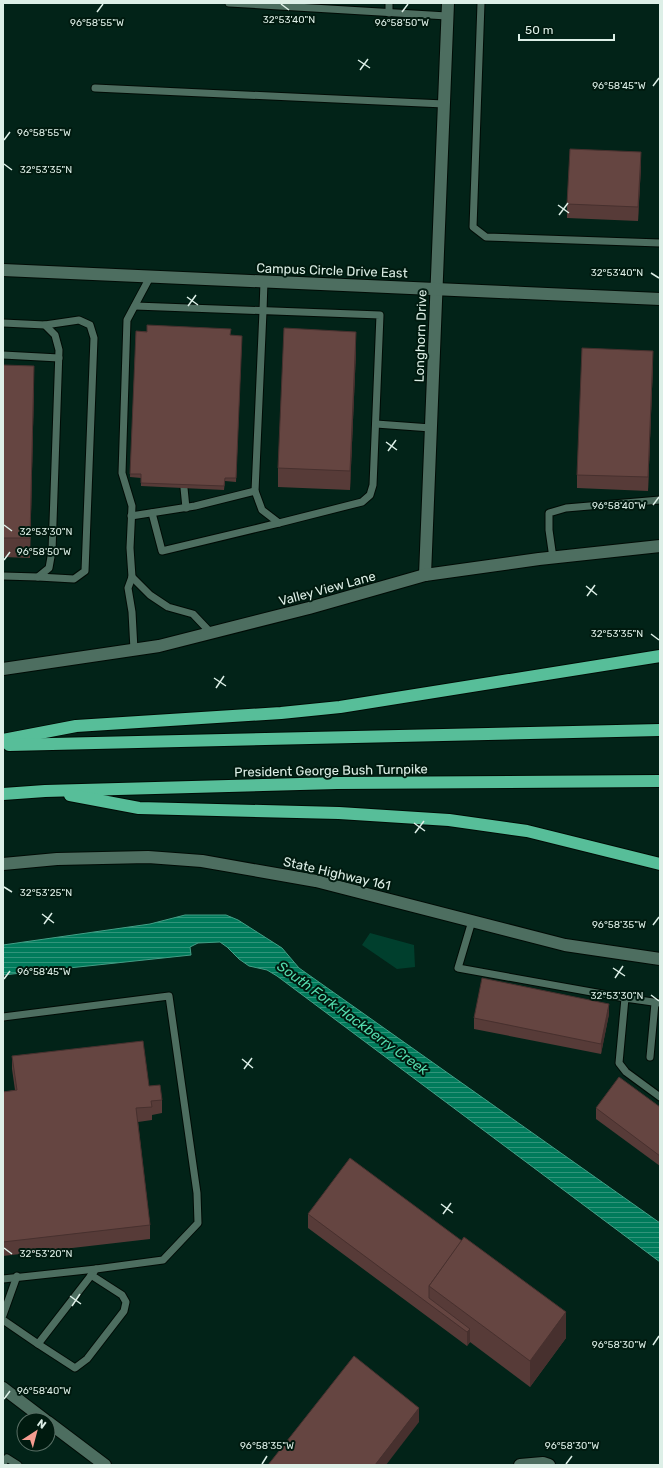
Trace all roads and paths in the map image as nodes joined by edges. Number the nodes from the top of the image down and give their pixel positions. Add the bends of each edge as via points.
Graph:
1 (229, 3) edge
2 (389, 3) edge
3 (448, 3) edge
4 (481, 3) edge
5 (389, 12) junction
6 (448, 16) junction
7 (95, 88) dead end
8 (444, 104) junction
9 (660, 243) edge
10 (3, 270) edge
11 (150, 277) junction
12 (264, 281) junction
13 (435, 289) junction
14 (660, 299) edge
15 (135, 306) junction
16 (263, 311) junction
17 (3, 323) edge
18 (45, 325) junction
19 (3, 355) edge
20 (58, 358) junction
21 (376, 424) junction
22 (431, 428) junction
23 (184, 488) edge
24 (255, 491) junction
25 (660, 500) edge
26 (186, 508) junction
27 (152, 513) junction
28 (131, 516) junction
29 (279, 523) junction
30 (660, 546) edge
31 (553, 558) junction
32 (425, 575) junction
33 (3, 576) edge
34 (38, 577) junction
35 (132, 577) junction
36 (211, 633) junction
37 (134, 650) junction
38 (660, 656) edge
39 (3, 669) edge
40 (660, 730) edge
41 (3, 740) edge
42 (3, 745) edge
43 (660, 781) edge
44 (45, 791) junction
45 (3, 794) edge
46 (3, 864) edge
47 (660, 864) edge
48 (472, 921) junction
49 (660, 959) edge
50 (625, 998) junction
51 (658, 1003) edge
52 (3, 1017) edge
53 (650, 1057) dead end
54 (660, 1097) edge
55 (96, 1269) junction
56 (91, 1275) junction
57 (17, 1276) junction
58 (3, 1279) edge
59 (3, 1315) edge
60 (3, 1320) edge
61 (38, 1344) junction
62 (3, 1388) edge
63 (34, 1412) edge
64 (56, 1428) edge
65 (3, 1463) edge
66 (18, 1465) edge
67 (104, 1465) edge
68 (520, 1465) edge
69 (549, 1465) edge

1 - 5 lane
2 - 5 lane
3 - 6 street, Longhorn Drive
4 - 9 lane via 473,227 486,237
5 - 6 lane
6 - 8 street, Longhorn Drive
7 - 8 lane
8 - 13 street, Longhorn Drive
10 - 11 street, Campus Circle Drive East
11 - 12 street, Campus Circle Drive East
11 - 15 lane
12 - 13 street, Campus Circle Drive East
12 - 16 lane
13 - 14 street, Campus Circle Drive East
13 - 22 street, Longhorn Drive
15 - 16 lane
15 - 28 lane via 127,320 122,473 132,506
16 - 21 lane via 380,315
16 - 24 lane
17 - 18 lane
18 - 20 lane via 55,335
18 - 34 lane via 79,320 90,325 94,338 86,571 74,579
19 - 20 lane
20 - 34 lane via 52,551 49,568
21 - 22 lane
21 - 29 lane via 373,485 370,495 362,502
22 - 32 street, Longhorn Drive
23 - 26 lane
24 - 26 lane
24 - 29 lane via 262,510
25 - 31 lane via 566,508 549,513
26 - 27 lane
27 - 28 lane
27 - 29 lane via 162,551
28 - 35 lane
30 - 31 street, Valley View Lane
31 - 32 street, Valley View Lane
32 - 36 street, Valley View Lane
33 - 34 lane
35 - 36 lane via 150,595 168,607 193,614
35 - 37 lane via 128,588
36 - 37 street, Valley View Lane
37 - 39 street, Valley View Lane
38 - 41 highway via 340,707 76,726
40 - 42 highway
43 - 44 highway, President George Bush Turnpike via 337,783
44 - 45 highway, President George Bush Turnpike
44 - 47 highway via 139,808 339,813 480,823 568,840
46 - 48 street, State Highway 161 via 57,859 148,856 202,861 316,881
48 - 49 street, State Highway 161 via 566,945
48 - 50 lane via 458,968
50 - 51 lane
50 - 54 lane via 619,1063 626,1072
51 - 53 lane
52 - 55 lane via 169,996 197,1193 198,1223 163,1260
55 - 56 lane
55 - 57 lane
56 - 61 lane
56 - 61 lane via 122,1295 126,1302 124,1311 92,1353 75,1368
57 - 58 lane
57 - 59 lane
60 - 61 lane
62 - 63 street
64 - 67 street
65 - 66 lane via 7,1458
68 - 69 street

